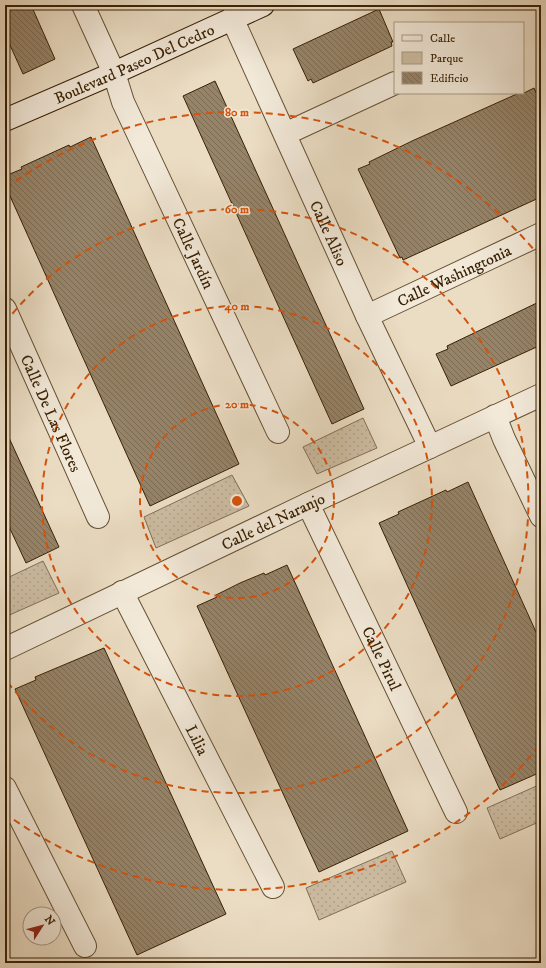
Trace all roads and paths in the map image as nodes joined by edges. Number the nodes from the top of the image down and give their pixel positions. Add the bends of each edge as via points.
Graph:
1 (83, 5) edge
2 (263, 5) edge
3 (232, 18) junction
4 (114, 73) junction
5 (394, 83) edge
6 (5, 120) edge
7 (285, 134) junction
8 (541, 234) edge
9 (5, 309) edge
10 (367, 316) junction
11 (541, 395) edge
12 (495, 416) junction
13 (278, 432) dead end
14 (430, 447) junction
15 (308, 504) junction
16 (541, 516) edge
17 (98, 517) dead end
18 (122, 592) junction
19 (5, 649) edge
20 (5, 788) edge
21 (456, 812) dead end
22 (273, 887) dead end
23 (85, 946) dead end

1 - 4 street, Calle Jardín
2 - 3 street, Boulevard Paseo Del Cedro
3 - 4 street, Boulevard Paseo Del Cedro
3 - 7 street, Calle Aliso
4 - 6 street, Boulevard Paseo Del Cedro
4 - 13 street, Calle Jardín via 123,102
5 - 7 street
7 - 10 street, Calle Aliso
8 - 10 street, Calle Washingtonia
9 - 17 street, Calle De Las Flores
10 - 14 street, Calle Aliso
11 - 12 street, Calle del Naranjo
12 - 14 street, Calle del Naranjo
12 - 16 street
14 - 15 street, Calle del Naranjo
15 - 18 street, Calle del Naranjo
15 - 21 street, Calle Pirul
18 - 19 street, Calle del Naranjo
18 - 22 street, Lilia
20 - 23 street

